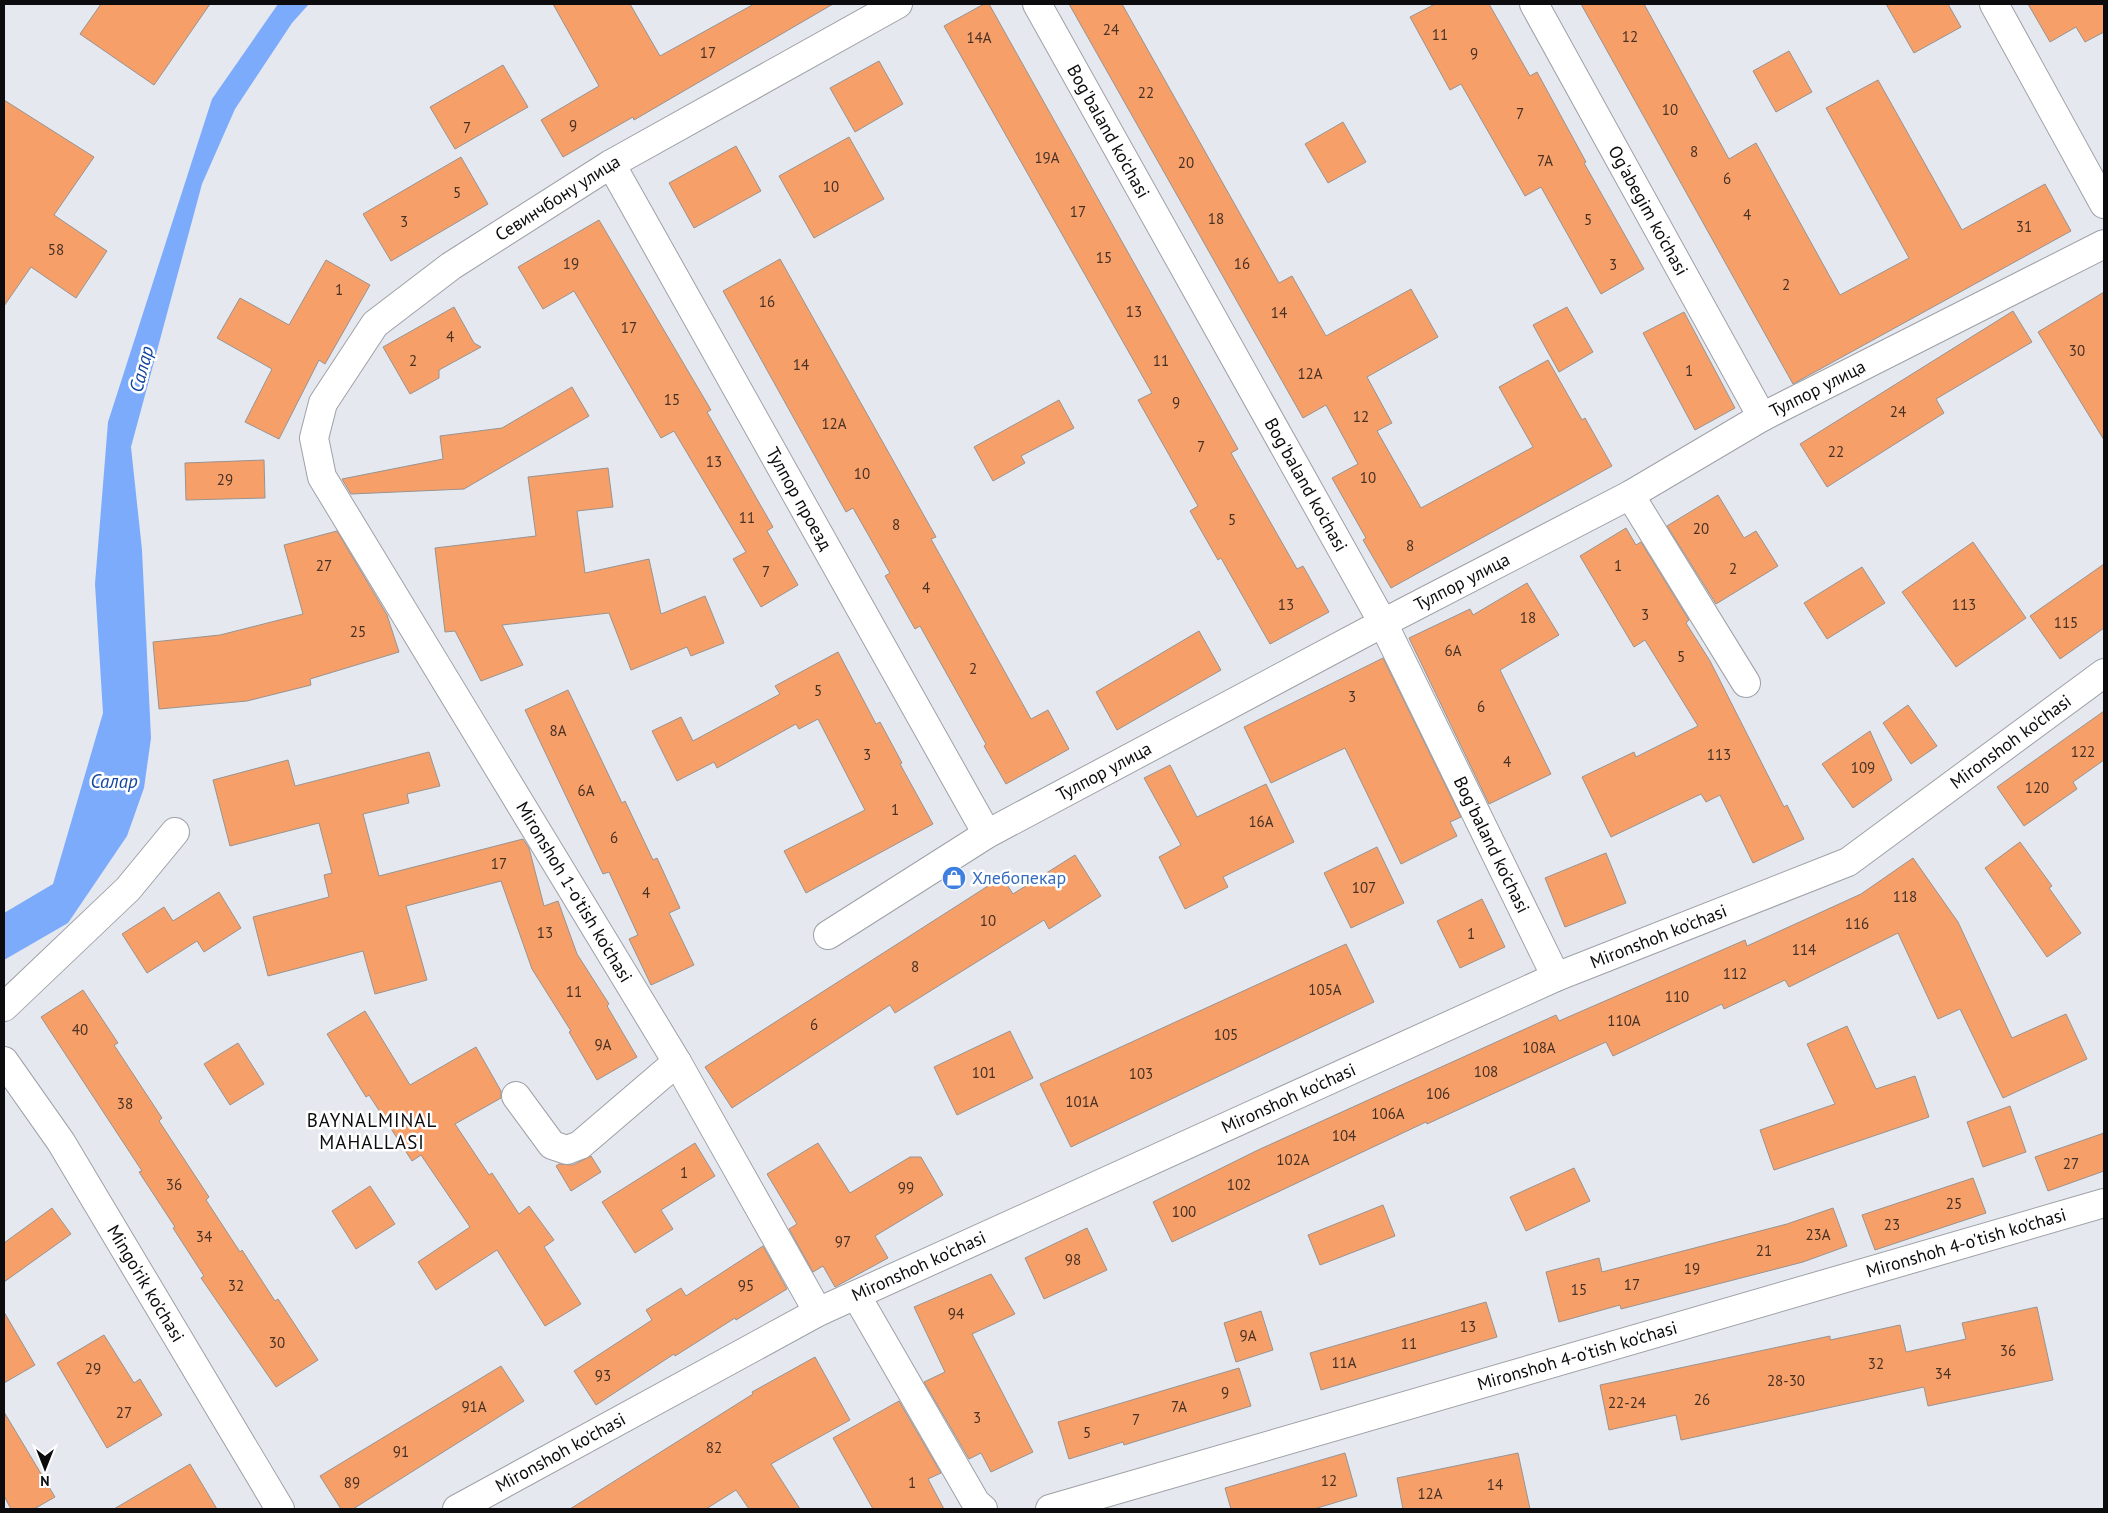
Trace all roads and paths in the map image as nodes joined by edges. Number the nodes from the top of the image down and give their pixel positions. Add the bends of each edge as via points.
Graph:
1 (898, 4) edge
2 (1037, 4) edge
3 (1534, 4) edge
4 (1994, 4) edge
5 (611, 164) junction
6 (2104, 204) edge
7 (2104, 244) edge
8 (1762, 417) junction
9 (322, 477) joint
10 (1630, 495) junction
11 (1383, 623) junction
12 (2104, 673) edge
13 (1746, 683) dead end
14 (175, 832) dead end
15 (987, 834) junction
16 (828, 935) dead end
17 (1556, 977) junction
18 (13, 998) edge
19 (678, 1062) junction
20 (7, 1072) edge
21 (516, 1096) dead end
22 (2104, 1203) edge
23 (856, 1295) junction
24 (818, 1312) junction
25 (280, 1509) edge
26 (457, 1509) edge
27 (983, 1509) edge
28 (1050, 1509) edge

1 - 5 street, Севинчбону улица
2 - 11 street, Bog'baland ko'chasi
3 - 8 street, Og'abegim ko'chasi
4 - 6 street
5 - 9 street, Севинчбону улица via 451,266 375,324 323,403 314,438
5 - 15 street, Тулпор проезд
7 - 8 street, Тулпор улица
8 - 10 street, Тулпор улица
9 - 19 street, Mironshoh 1-o'tish ko'chasi
10 - 11 street, Тулпор улица
10 - 13 street
11 - 15 street, Тулпор улица
11 - 17 street, Bog'baland ko'chasi
12 - 17 street, Mironshoh ko'chasi via 1848,862
14 - 18 street via 128,889
15 - 16 street, Тулпор улица
17 - 23 street, Mironshoh ko'chasi
19 - 21 street via 580,1145 567,1150 552,1145
19 - 24 street, Mironshoh 1-o'tish ko'chasi
20 - 25 street, Mingo'rik ko'chasi via 61,1142
22 - 28 street, Mironshoh 4-o'tish ko'chasi
23 - 24 street, Mironshoh ko'chasi
23 - 27 street via 976,1504
24 - 26 street, Mironshoh ko'chasi

